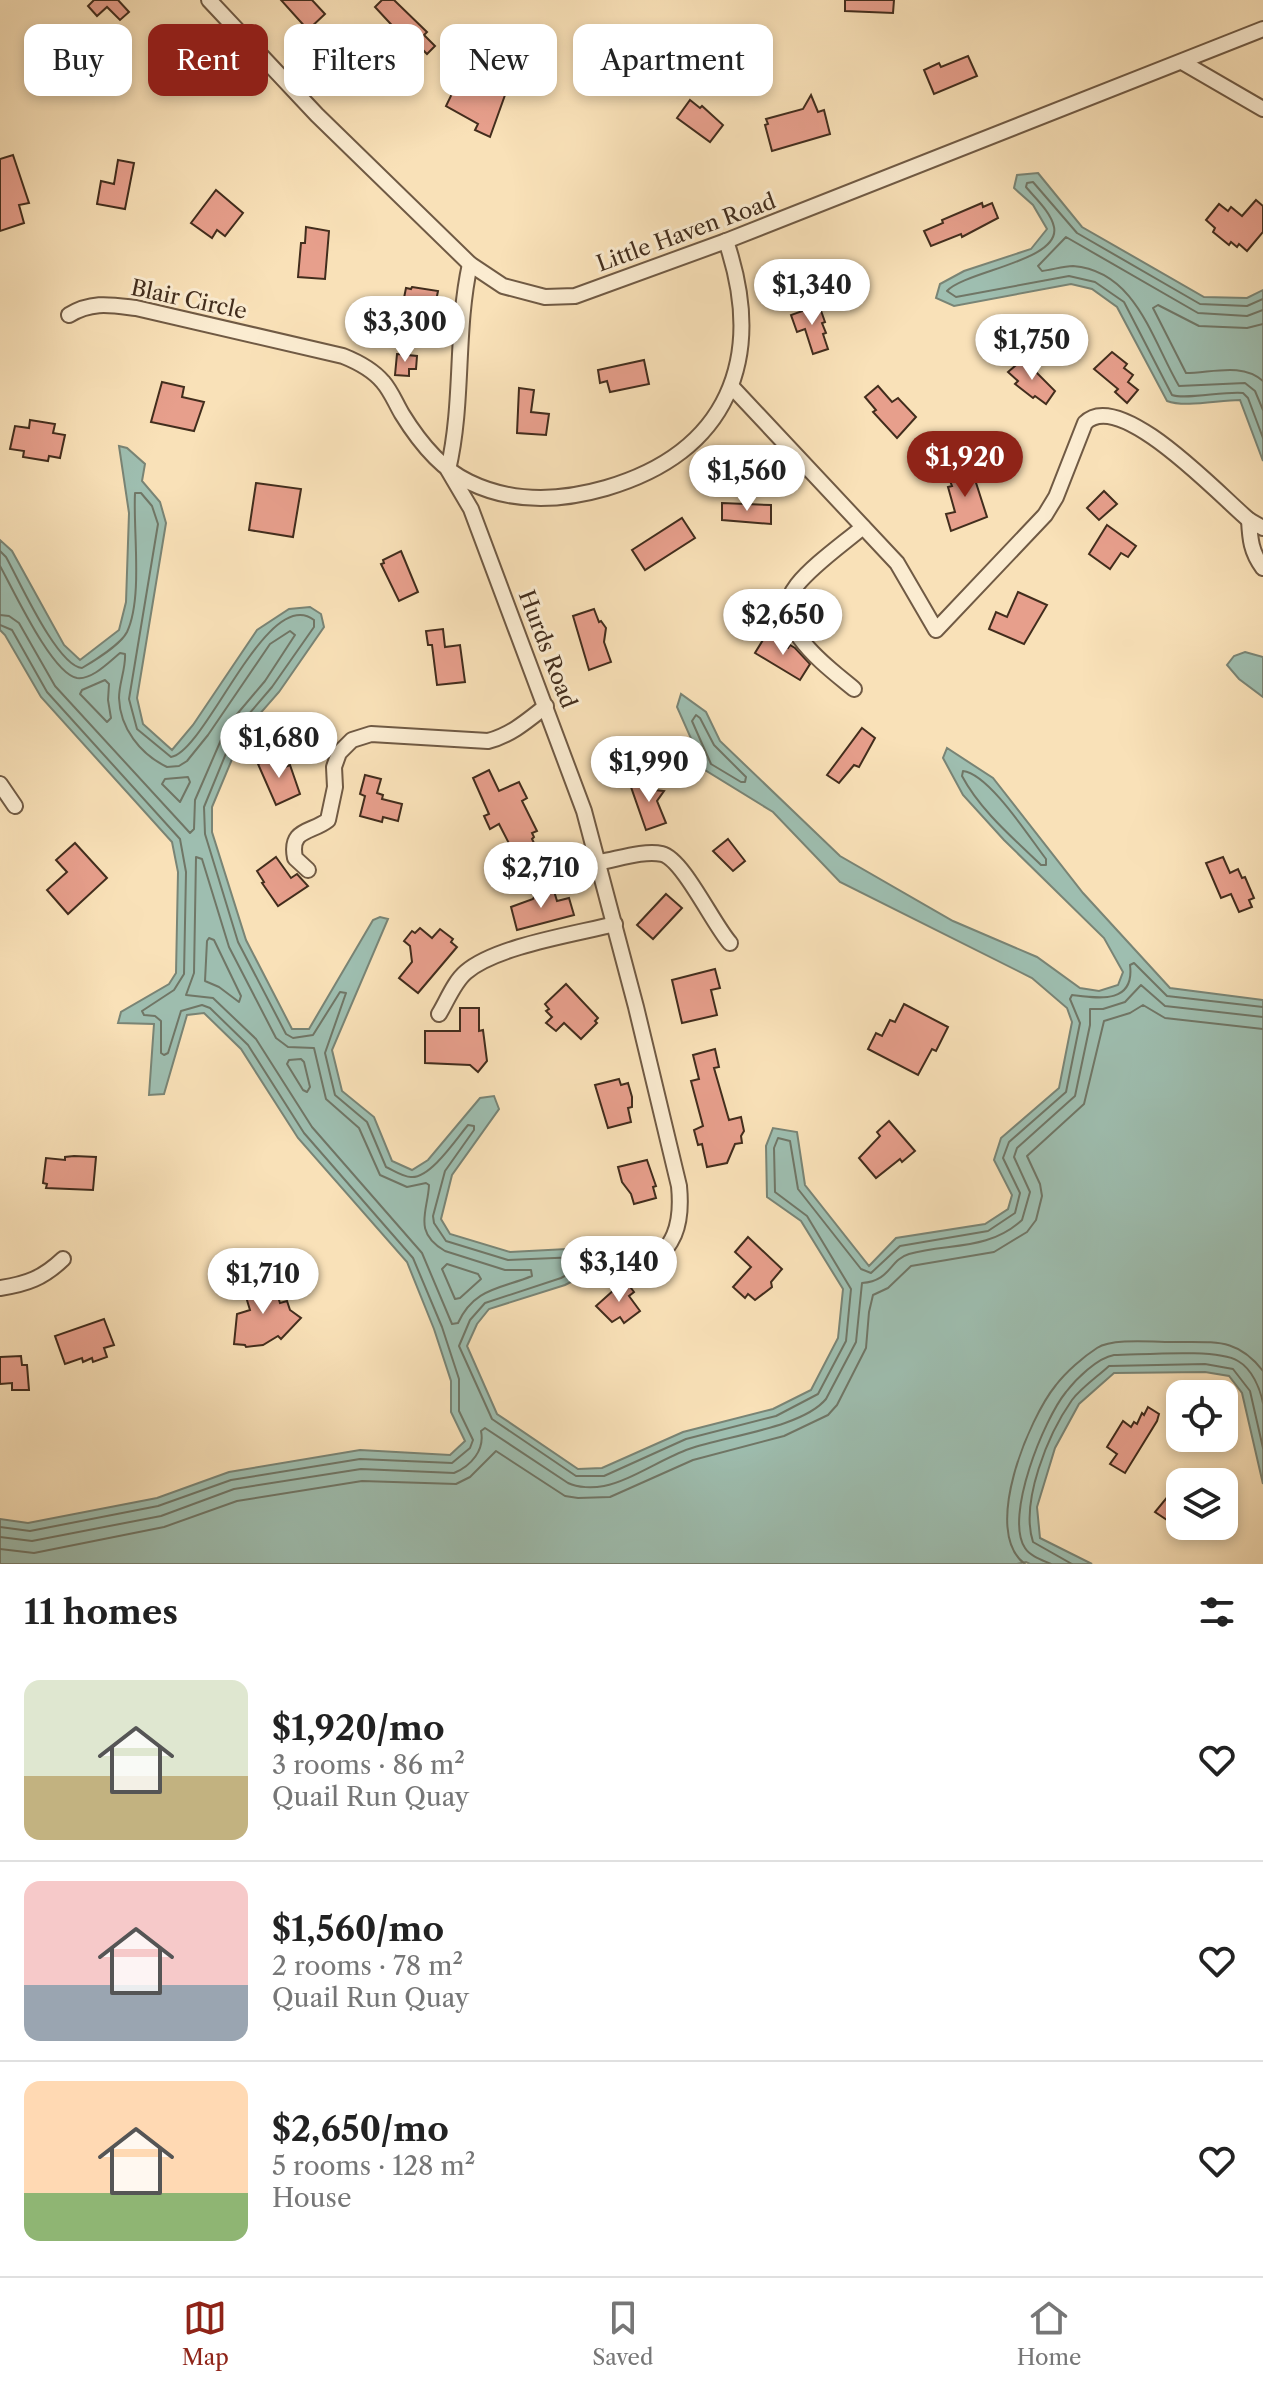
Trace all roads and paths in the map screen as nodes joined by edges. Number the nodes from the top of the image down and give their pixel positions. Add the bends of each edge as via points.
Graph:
1 (209, 0) edge
2 (1263, 29) edge
3 (1182, 62) junction
4 (1263, 109) edge
5 (726, 241) junction
6 (470, 264) junction
7 (69, 315) dead end
8 (732, 387) junction
9 (448, 470) junction
10 (1249, 520) junction
11 (863, 527) junction
12 (1263, 528) edge
13 (1263, 568) edge
14 (854, 689) dead end
15 (546, 706) junction
16 (0, 784) edge
17 (15, 806) dead end
18 (600, 862) junction
19 (308, 870) dead end
20 (615, 924) junction
21 (730, 943) dead end
22 (439, 1014) dead end
23 (63, 1259) dead end
24 (643, 1273) dead end
25 (0, 1288) edge

1 - 6 street, Little Haven Road via 317,115
2 - 3 street, Little Haven Road
3 - 4 street
3 - 5 street, Little Haven Road
5 - 6 street, Little Haven Road via 575,296 524,293
5 - 8 street via 741,316 741,349
6 - 9 street
7 - 9 street, Blair Circle via 103,303 343,356 384,383 422,442
8 - 9 street via 703,434 670,461 621,484 562,497 506,495
8 - 11 street
9 - 15 street, Hurds Road via 471,509
10 - 11 street via 1152,437 1100,414 1085,423 1045,515 936,630 897,563
10 - 12 street
10 - 13 street via 1250,542
11 - 14 street via 798,583 789,605 804,644
15 - 18 street, Hurds Road
15 - 19 street via 518,728 488,741 371,734 352,740 334,767 328,820 295,841 295,858
16 - 17 street
18 - 20 street, Hurds Road
18 - 21 street via 655,853 673,859
20 - 22 street via 480,962 461,977
20 - 24 street, Hurds Road via 681,1206 672,1242
23 - 25 street via 33,1281

